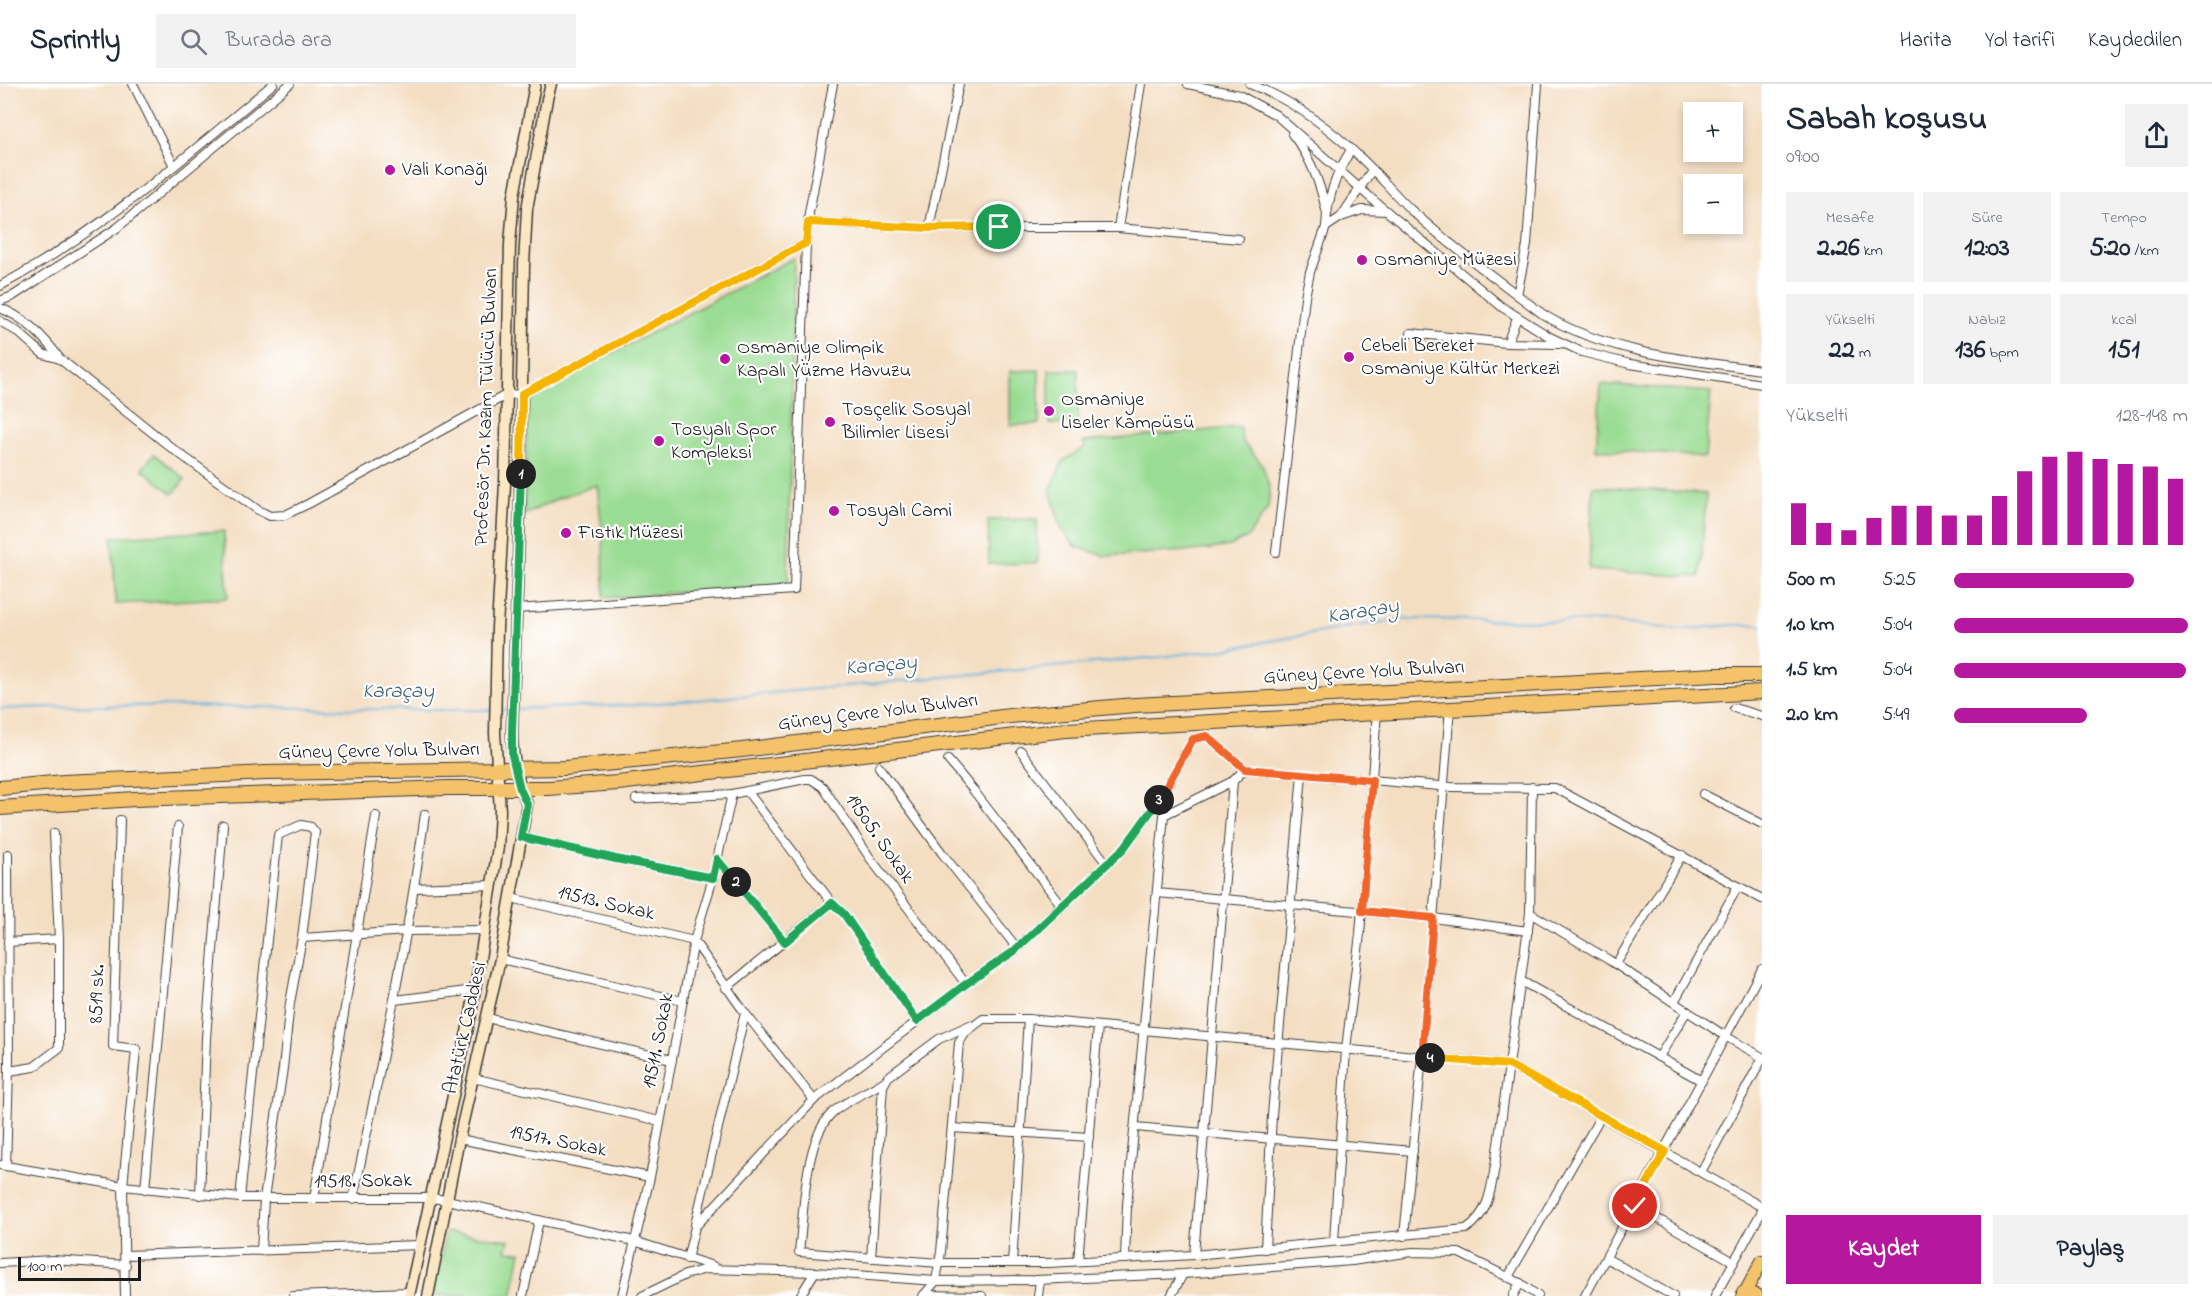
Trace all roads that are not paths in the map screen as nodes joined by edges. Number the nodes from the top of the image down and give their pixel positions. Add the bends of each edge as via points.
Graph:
1 (132, 84) edge
2 (273, 84) edge
3 (290, 84) edge
4 (535, 84) edge
5 (551, 84) edge
6 (833, 84) edge
7 (959, 84) edge
8 (1141, 84) edge
9 (1188, 84) edge
10 (1250, 84) edge
11 (1538, 84) edge
12 (1276, 115) junction
13 (1352, 150) junction
14 (174, 166) junction
15 (1338, 170) junction
16 (1372, 170) junction
17 (1359, 188) junction
18 (1387, 211) junction
19 (1326, 214) junction
20 (1341, 217) junction
21 (808, 222) junction
22 (1326, 227) junction
23 (929, 228) junction
24 (1118, 228) junction
25 (1239, 239) dead end
26 (806, 243) junction
27 (0, 286) edge
28 (1517, 295) junction
29 (13, 296) junction
30 (0, 301) edge
31 (0, 308) edge
32 (12, 313) junction
33 (1517, 318) junction
34 (0, 321) edge
35 (1411, 333) dead end
36 (1507, 342) junction
37 (1564, 344) junction
38 (60, 359) junction
39 (1762, 370) edge
40 (1762, 384) edge
41 (522, 394) junction
42 (506, 396) junction
43 (1276, 552) dead end
44 (516, 609) junction
45 (1762, 675) edge
46 (1762, 692) edge
47 (1450, 708) junction
48 (1734, 708) dead end
49 (1377, 712) junction
50 (1762, 716) edge
51 (1022, 751) dead end
52 (948, 760) dead end
53 (879, 767) dead end
54 (496, 768) junction
55 (516, 769) junction
56 (1245, 769) junction
57 (1302, 774) junction
58 (1372, 780) junction
59 (1233, 781) junction
60 (1443, 786) junction
61 (1532, 787) junction
62 (0, 788) edge
63 (500, 789) junction
64 (520, 789) junction
65 (747, 791) junction
66 (732, 794) junction
67 (1703, 794) dead end
68 (636, 799) dead end
69 (0, 808) edge
70 (425, 814) dead end
71 (376, 816) dead end
72 (120, 820) dead end
73 (223, 825) dead end
74 (1762, 825) edge
75 (178, 827) dead end
76 (54, 833) dead end
77 (521, 837) junction
78 (9, 854) dead end
79 (1682, 855) junction
80 (717, 859) junction
81 (1107, 864) junction
82 (713, 878) junction
83 (492, 885) junction
84 (1738, 886) junction
85 (415, 888) junction
86 (1157, 893) junction
87 (511, 898) junction
88 (1222, 899) junction
89 (1762, 899) edge
90 (832, 903) junction
91 (1290, 905) junction
92 (1062, 906) junction
93 (1362, 911) junction
94 (1530, 914) junction
95 (1433, 918) junction
96 (486, 930) junction
97 (407, 931) junction
98 (1528, 931) junction
99 (357, 934) junction
100 (302, 938) junction
101 (59, 939) junction
102 (694, 941) junction
103 (8, 942) junction
104 (785, 942) junction
105 (1017, 948) junction
106 (500, 959) junction
107 (1616, 964) junction
108 (1762, 969) edge
109 (1521, 981) junction
110 (1759, 982) edge
111 (966, 984) junction
112 (726, 988) junction
113 (475, 990) junction
114 (395, 1000) junction
115 (683, 1001) junction
116 (1674, 1002) junction
117 (1687, 1011) junction
118 (745, 1013) junction
119 (487, 1018) junction
120 (983, 1019) junction
121 (1028, 1019) junction
122 (917, 1021) junction
123 (1098, 1026) junction
124 (1144, 1030) junction
125 (1725, 1036) junction
126 (1213, 1037) junction
127 (1278, 1043) junction
128 (1346, 1049) junction
129 (1422, 1057) junction
130 (1659, 1057) junction
131 (1762, 1058) edge
132 (672, 1060) junction
133 (1509, 1065) junction
134 (9, 1071) junction
135 (473, 1078) junction
136 (886, 1080) junction
137 (1702, 1081) junction
138 (814, 1100) junction
139 (1601, 1116) junction
140 (660, 1121) junction
141 (1135, 1127) junction
142 (952, 1128) junction
143 (1203, 1132) junction
144 (1021, 1133) junction
145 (1089, 1137) junction
146 (1272, 1138) junction
147 (459, 1139) junction
148 (1340, 1144) junction
149 (1413, 1151) junction
150 (1665, 1151) junction
151 (3, 1165) edge
152 (1701, 1172) junction
153 (650, 1177) junction
154 (123, 1186) junction
155 (145, 1189) junction
156 (200, 1195) junction
157 (240, 1198) junction
158 (430, 1198) junction
159 (264, 1199) junction
160 (314, 1199) junction
161 (353, 1199) junction
162 (447, 1200) junction
163 (1635, 1206) junction
164 (1762, 1209) edge
165 (538, 1220) junction
166 (695, 1227) junction
167 (1404, 1236) junction
168 (634, 1241) junction
169 (1334, 1241) junction
170 (420, 1245) junction
171 (1265, 1249) junction
172 (261, 1251) junction
173 (126, 1255) junction
174 (1194, 1255) junction
175 (871, 1258) junction
176 (1606, 1258) junction
177 (1125, 1259) junction
178 (691, 1260) junction
179 (1078, 1261) junction
180 (1762, 1261) edge
181 (1734, 1262) junction
182 (0, 1263) edge
183 (939, 1263) junction
184 (1012, 1263) junction
185 (126, 1266) junction
186 (720, 1268) junction
187 (696, 1270) junction
188 (815, 1272) junction
189 (1183, 1274) junction
190 (1508, 1277) junction
191 (1040, 1280) junction
192 (936, 1281) junction
193 (1520, 1283) junction
194 (409, 1294) edge
195 (923, 1295) edge
196 (1748, 1295) edge
197 (125, 1296) edge
198 (293, 1296) edge
199 (428, 1296) edge
200 (523, 1296) edge
201 (622, 1296) edge
202 (642, 1296) edge
203 (800, 1296) edge
204 (982, 1296) edge
205 (1038, 1296) edge
206 (1171, 1296) edge
207 (1513, 1296) edge
208 (1539, 1296) edge
209 (1586, 1296) edge
210 (1673, 1296) edge
211 (1715, 1296) edge

1 - 14 street
2 - 14 street
3 - 29 street via 117,228
4 - 42 street, Profesör Dr. Kazım Tülücü Bulvarı via 514,205
5 - 41 street, Profesör Dr. Kazım Tülücü Bulvarı via 528,209
6 - 21 street
7 - 23 street
8 - 24 street
9 - 12 street via 1239,95
10 - 13 street via 1293,105
11 - 28 street via 1527,244
12 - 15 street
12 - 19 street via 1302,147 1321,188
13 - 15 street
13 - 16 street
14 - 27 street via 94,228
15 - 17 street
15 - 19 street
16 - 17 street
16 - 28 street via 1430,226
17 - 18 street
17 - 20 street
18 - 20 street via 1362,210
18 - 33 street
19 - 22 street
20 - 22 street
21 - 23 street
21 - 26 street
22 - 43 street via 1305,297
23 - 24 street
24 - 25 street
26 - 41 street
26 - 44 street via 794,590
28 - 39 street via 1579,334 1662,356
29 - 30 street
29 - 32 street
31 - 32 street
32 - 38 street via 50,345
33 - 36 street
33 - 37 street
34 - 38 street via 43,354
35 - 36 street
36 - 37 street
37 - 40 street via 1630,364
38 - 42 street via 173,449 270,516 308,504
41 - 42 street
41 - 44 street, Profesör Dr. Kazım Tülücü Bulvarı
42 - 54 street, Profesör Dr. Kazım Tülücü Bulvarı
44 - 55 street, Profesör Dr. Kazım Tülücü Bulvarı via 512,732
45 - 55 highway, Güney Çevre Yolu Bulvarı via 1136,705 1010,716 742,750 565,768
46 - 47 highway, Güney Çevre Yolu Bulvarı
47 - 49 highway, Güney Çevre Yolu Bulvarı
47 - 60 street
48 - 50 street
49 - 58 street
49 - 64 highway, Güney Çevre Yolu Bulvarı via 1066,730 618,783
51 - 81 street
52 - 92 street
53 - 105 street
54 - 55 highway, Güney Çevre Yolu Bulvarı
54 - 62 highway, Güney Çevre Yolu Bulvarı via 254,774
54 - 63 street, Atatürk Caddesi
55 - 64 street, Atatürk Caddesi
56 - 57 street
56 - 59 street
56 - 81 street via 1207,736 1193,739 1160,799 1124,848
57 - 58 street
57 - 91 street
58 - 60 street
58 - 93 street
59 - 86 street via 1164,815
59 - 88 street
60 - 61 street
60 - 95 street
61 - 79 street via 1555,788
61 - 94 street
63 - 64 highway, Güney Çevre Yolu Bulvarı
63 - 69 highway, Güney Çevre Yolu Bulvarı via 147,798
63 - 83 street, Atatürk Caddesi
64 - 77 street, Atatürk Caddesi via 527,804
65 - 66 street, 19505. Sokak
65 - 90 street
65 - 111 street, 19505. Sokak via 805,779 823,787 870,858
66 - 68 street, 19505. Sokak
66 - 80 street, 19511. Sokak
67 - 74 street
70 - 85 street
71 - 99 street
72 - 154 street, 8519 sk. via 113,1046 136,1049
73 - 156 street via 206,1038
75 - 155 street
76 - 101 street
77 - 82 street
77 - 87 street, Atatürk Caddesi
78 - 103 street
79 - 84 street
79 - 107 street
80 - 82 street, 19511. Sokak
80 - 104 street
81 - 92 street
82 - 102 street, 19511. Sokak
83 - 85 street
83 - 96 street, Atatürk Caddesi
84 - 89 street
84 - 116 street
85 - 97 street
86 - 88 street
86 - 124 street
87 - 102 street, 19513. Sokak
87 - 106 street, Atatürk Caddesi
88 - 91 street
88 - 126 street
90 - 104 street
90 - 122 street via 844,914
91 - 93 street
91 - 127 street
92 - 105 street
93 - 95 street
93 - 128 street
94 - 98 street
94 - 107 street
95 - 98 street
95 - 129 street
96 - 97 street
96 - 113 street, Atatürk Caddesi
97 - 99 street
97 - 114 street
98 - 109 street
99 - 100 street
99 - 160 street
100 - 157 street via 315,831 301,825 278,835
100 - 159 street
101 - 103 street
101 - 134 street via 59,1048 34,1067
102 - 112 street
102 - 115 street, 19511. Sokak
103 - 134 street
104 - 112 street
105 - 111 street
106 - 115 street
106 - 119 street, Atatürk Caddesi
107 - 116 street
108 - 110 street
109 - 130 street
109 - 133 street
110 - 125 street
111 - 122 street
112 - 118 street
113 - 114 street
113 - 158 street, Atatürk Caddesi
114 - 161 street
115 - 132 street, 19511. Sokak
116 - 117 street
117 - 125 street
117 - 130 street
118 - 138 street
118 - 166 street
119 - 132 street
119 - 135 street, Atatürk Caddesi
120 - 121 street
120 - 136 street via 939,1039
120 - 142 street via 959,1043
121 - 123 street
121 - 144 street
122 - 138 street
123 - 124 street
123 - 145 street
124 - 126 street
124 - 141 street
125 - 131 street
125 - 137 street
126 - 127 street
126 - 143 street
127 - 128 street
127 - 146 street
128 - 129 street
128 - 148 street
129 - 133 street
129 - 149 street
130 - 137 street
131 - 152 street
132 - 140 street, 19511. Sokak
133 - 139 street
133 - 167 street via 1490,1196 1477,1222 1466,1229
134 - 151 street
135 - 140 street
135 - 147 street, Atatürk Caddesi
136 - 175 street
136 - 175 street via 831,1114 818,1133 811,1150 799,1252
137 - 150 street
138 - 166 street
139 - 150 street
139 - 190 street
140 - 153 street, 19511. Sokak
141 - 143 street
141 - 177 street
142 - 144 street
142 - 183 street
143 - 146 street
143 - 174 street
144 - 145 street
144 - 184 street
145 - 179 street
146 - 148 street
146 - 171 street
147 - 153 street, 19517. Sokak
147 - 162 street, Atatürk Caddesi
148 - 149 street
148 - 169 street
149 - 167 street
150 - 152 street
150 - 163 street
151 - 154 street, 19518. Sokak
152 - 164 street
153 - 168 street, 19511. Sokak
154 - 155 street, 19518. Sokak
154 - 173 street
155 - 156 street, 19518. Sokak
156 - 157 street, 19518. Sokak
157 - 159 street, 19518. Sokak
158 - 161 street, 19518. Sokak
158 - 162 street, 19518. Sokak
158 - 170 street, Atatürk Caddesi
159 - 160 street, 19518. Sokak
159 - 172 street
160 - 161 street, 19518. Sokak
162 - 165 street, 19518. Sokak
162 - 199 street, Atatürk Caddesi
163 - 176 street
163 - 181 street
164 - 181 street
165 - 168 street, 19518. Sokak
165 - 200 street
166 - 178 street
167 - 169 street
168 - 178 street, 19518. Sokak
168 - 201 street, 19511. Sokak
169 - 171 street
170 - 172 street
170 - 194 street, Atatürk Caddesi
171 - 174 street
172 - 173 street
173 - 185 street
174 - 177 street
175 - 183 street
176 - 209 street
176 - 210 street
177 - 179 street
178 - 186 street, 19518. Sokak
178 - 187 street
179 - 184 street
180 - 196 main road
181 - 211 street
182 - 185 street via 52,1260
183 - 184 street
183 - 192 street
185 - 197 street
186 - 187 street
186 - 188 street
187 - 202 street
188 - 192 street
188 - 203 street
189 - 190 street via 1418,1252 1459,1253
189 - 191 street
189 - 206 street
190 - 193 street
191 - 192 street
191 - 205 street
192 - 195 street
193 - 207 street
193 - 208 street
194 - 198 street
195 - 204 street

